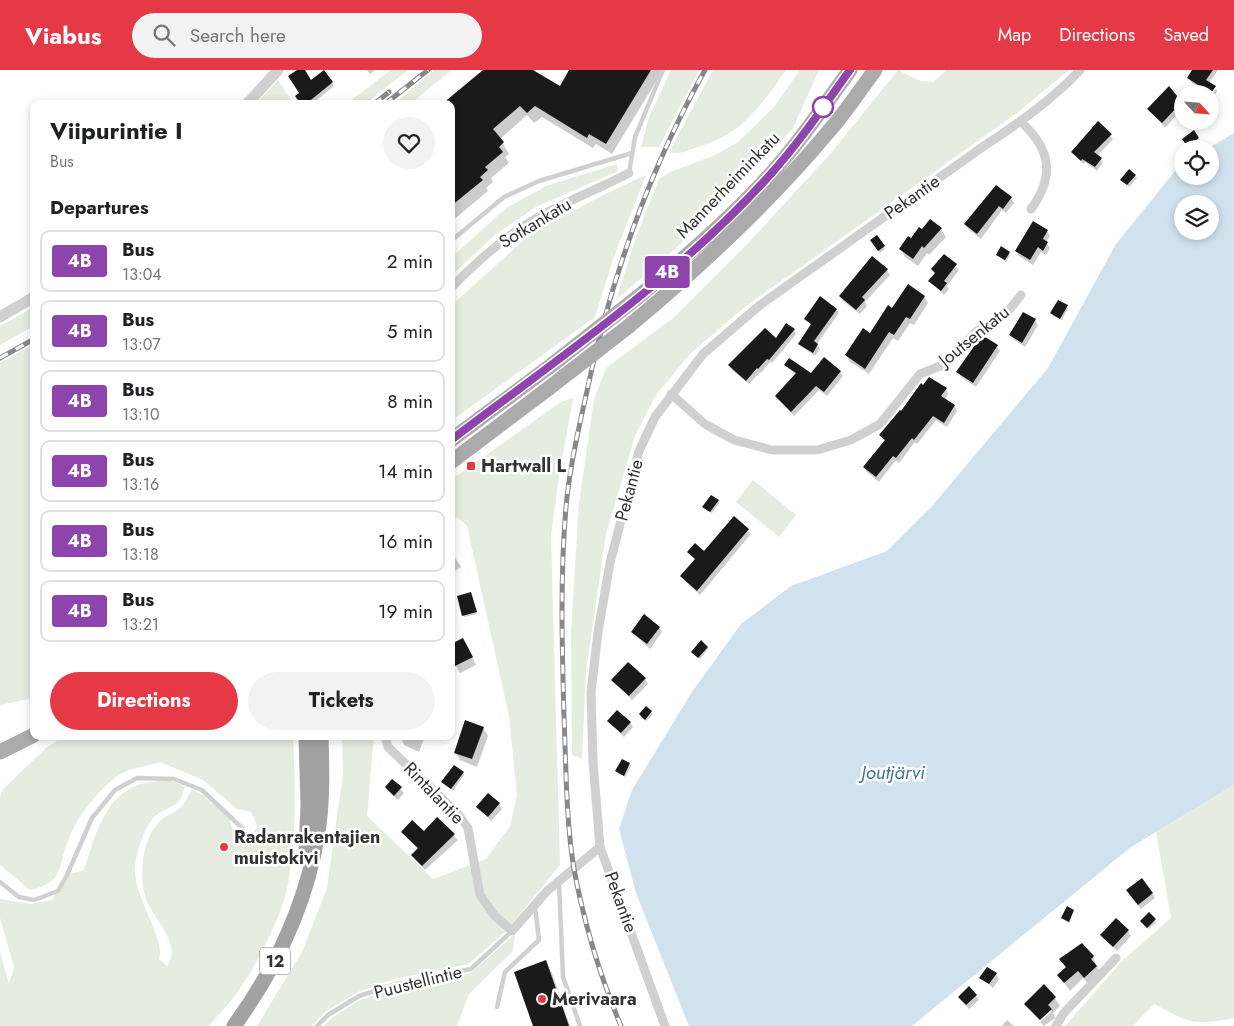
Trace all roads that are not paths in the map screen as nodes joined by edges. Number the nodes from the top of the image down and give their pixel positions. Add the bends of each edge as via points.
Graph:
1 (278, 70) edge
2 (663, 70) edge
3 (850, 70) edge
4 (875, 70) edge
5 (1080, 70) edge
6 (251, 100) edge
7 (1020, 122) junction
8 (632, 153) junction
9 (629, 173) joint
10 (1030, 209) dead end
11 (455, 238) edge
12 (455, 284) edge
13 (1021, 295) dead end
14 (30, 299) edge
15 (0, 317) edge
16 (671, 394) junction
17 (455, 437) edge
18 (455, 459) edge
19 (30, 737) edge
20 (306, 740) edge
21 (321, 740) edge
22 (386, 740) edge
23 (0, 752) edge
24 (242, 828) dead end
25 (600, 847) junction
26 (559, 880) junction
27 (0, 882) edge
28 (304, 888) junction
29 (534, 906) junction
30 (512, 932) junction
31 (1116, 958) dead end
32 (497, 1007) dead end
33 (234, 1026) edge
34 (317, 1026) edge
35 (580, 1026) edge
36 (665, 1026) edge
37 (1056, 1026) edge

1 - 6 street
2 - 8 lane via 635,137
3 - 17 main road, Mannerheiminkatu, bridge via 769,176 726,219 638,297
4 - 18 main road, Mannerheiminkatu, bridge via 830,130 781,186 696,269 629,326
5 - 7 street, Pekantie via 1064,88
7 - 10 street via 1045,151 1046,177 1042,194
7 - 16 street, Pekantie via 760,306 703,354
8 - 9 lane
8 - 11 lane via 538,181 504,197
9 - 12 street, Sotkankatu via 536,218 502,241
13 - 16 street, Joutsenkatu via 1006,314 977,331 945,364 920,374 880,424 843,443 816,450 772,450 734,440 705,424
14 - 15 street
16 - 25 street, Pekantie via 655,417 639,451 610,563 598,632 591,692
19 - 23 main road
20 - 28 highway, 12 via 308,804
21 - 28 highway, 12 via 322,787 318,831
22 - 30 street, Rintalantie via 388,747 458,814 468,828 480,895
24 - 27 lane via 202,790 174,779 137,778 115,790 92,818 58,891 34,900 19,897
25 - 26 street, Puustellintie
25 - 36 street, Pekantie
26 - 29 street, Puustellintie
26 - 35 lane via 563,976
28 - 33 highway, 12 via 272,968
29 - 30 street, Puustellintie
29 - 32 lane via 540,940 505,972
30 - 34 lane, Puustellintie via 471,969 396,984 359,996 328,1015
31 - 37 street via 1063,1014

